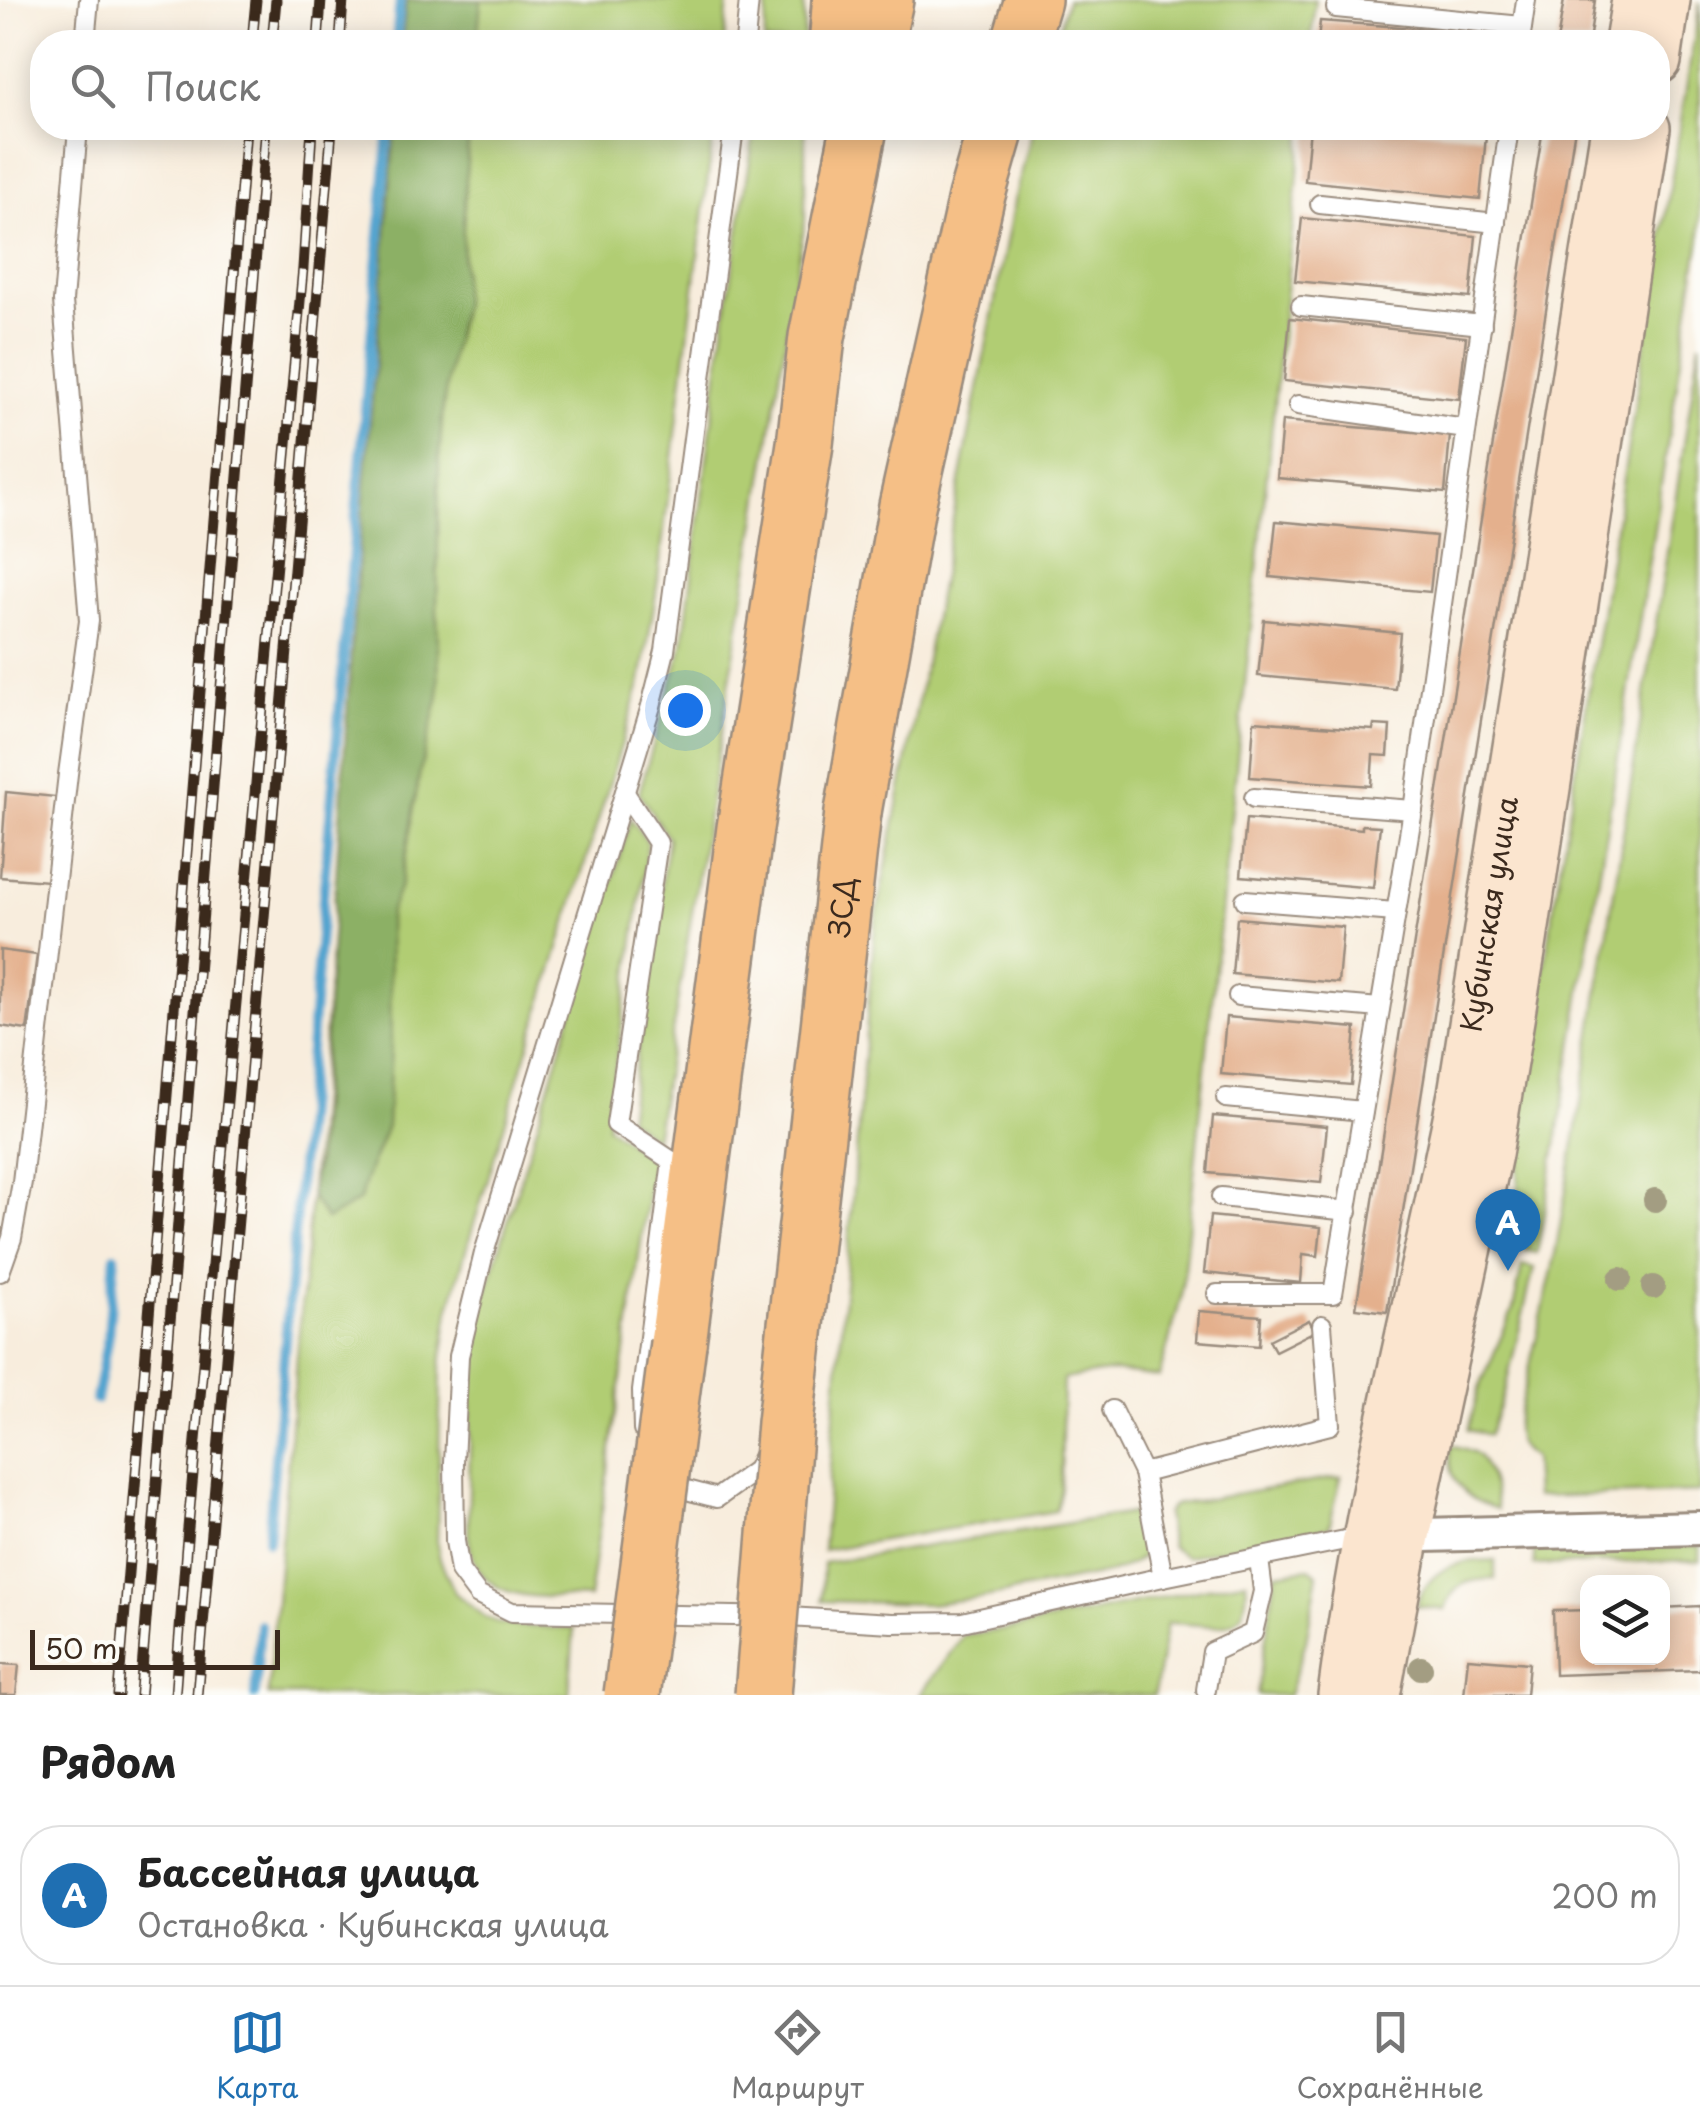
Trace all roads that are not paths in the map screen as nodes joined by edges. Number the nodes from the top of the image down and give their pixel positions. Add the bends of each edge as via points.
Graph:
1 (89, 0) edge
2 (749, 0) edge
3 (839, 0) edge
4 (885, 0) edge
5 (1033, 0) edge
6 (1526, 0) edge
7 (1635, 0) edge
8 (1667, 0) edge
9 (1336, 8) dead end
10 (86, 30) edge
11 (746, 30) edge
12 (837, 30) edge
13 (879, 30) edge
14 (1024, 30) edge
15 (1493, 30) edge
16 (1522, 30) edge
17 (1630, 30) edge
18 (1663, 30) edge
19 (77, 140) edge
20 (732, 140) edge
21 (829, 140) edge
22 (857, 140) edge
23 (993, 140) edge
24 (1507, 140) edge
25 (1612, 140) edge
26 (1646, 140) edge
27 (1320, 204) dead end
28 (1496, 224) junction
29 (1301, 306) dead end
30 (1482, 326) junction
31 (817, 336) junction
32 (1298, 405) dead end
33 (1466, 428) junction
34 (625, 793) junction
35 (1254, 798) dead end
36 (1413, 810) junction
37 (1245, 900) dead end
38 (1395, 912) junction
39 (1238, 996) dead end
40 (1380, 1008) junction
41 (1226, 1098) dead end
42 (1363, 1112) junction
43 (1221, 1197) dead end
44 (1348, 1211) junction
45 (788, 1253) dead end
46 (0, 1272) edge
47 (1217, 1294) dead end
48 (1322, 1326) dead end
49 (1112, 1410) dead end
50 (1143, 1473) junction
51 (1700, 1528) edge
52 (1386, 1536) junction
53 (1258, 1559) junction
54 (1163, 1577) junction
55 (1206, 1690) dead end
56 (632, 1695) edge
57 (763, 1695) edge
58 (1341, 1695) edge
59 (1377, 1695) edge

1 - 10 lane
2 - 11 lane
3 - 12 main road
4 - 13 highway
5 - 14 highway
6 - 16 lane
7 - 17 main road
8 - 18 main road
9 - 15 lane
19 - 46 lane via 63,301 89,621 22,1182
20 - 34 lane via 664,651
21 - 31 main road
22 - 31 highway
23 - 57 highway, ЗСД, bridge via 907,506 853,812
24 - 28 lane
25 - 52 main road, Кубинская улица
26 - 52 main road, Кубинская улица via 1489,1154
27 - 28 lane
28 - 30 lane
29 - 30 lane
30 - 33 lane
31 - 56 highway, bridge
32 - 33 lane
33 - 36 lane
34 - 45 lane via 658,843 616,1124 672,1161 642,1428 655,1469 679,1488 717,1498 756,1470 769,1443
34 - 54 lane via 458,1356 460,1572 478,1595 512,1612 892,1623 962,1622
35 - 36 lane
36 - 38 lane
37 - 38 lane
38 - 40 lane
39 - 40 lane
40 - 42 lane
41 - 42 lane
42 - 44 lane
43 - 44 lane
44 - 47 lane via 1333,1294
48 - 50 lane via 1330,1424
49 - 50 lane
50 - 54 lane
51 - 52 street
52 - 53 lane
52 - 58 main road, Кубинская улица via 1352,1608
52 - 59 main road, Кубинская улица
53 - 54 lane
53 - 55 lane via 1263,1592 1254,1633 1212,1652

